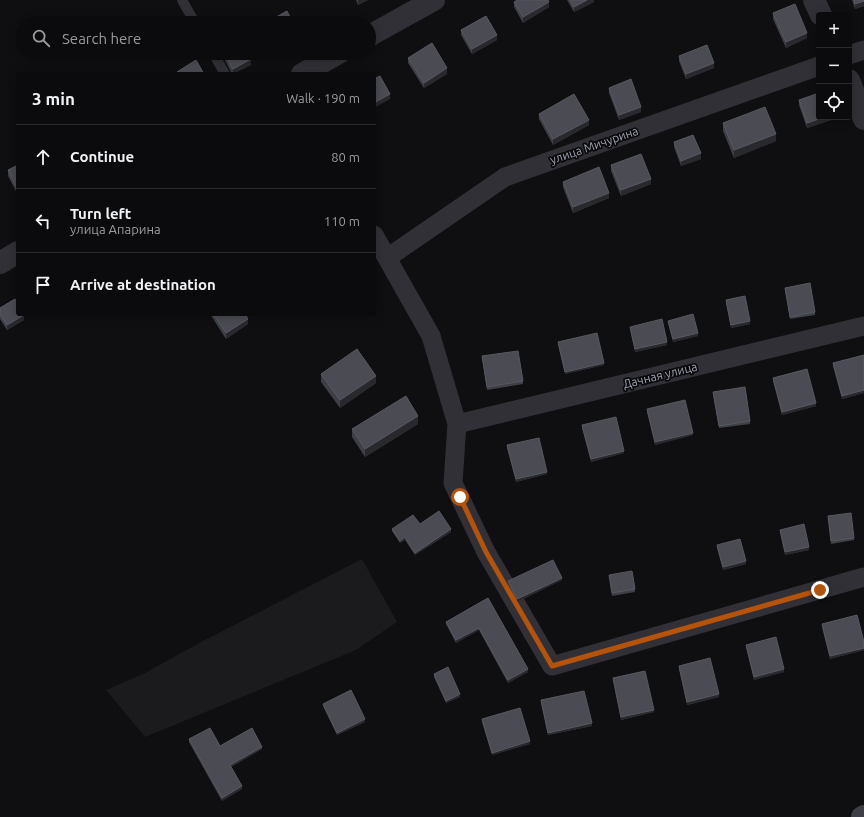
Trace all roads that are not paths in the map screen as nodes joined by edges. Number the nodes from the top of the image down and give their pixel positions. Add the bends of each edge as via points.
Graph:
1 (182, 0) edge
2 (434, 0) edge
3 (814, 0) edge
4 (820, 12) edge
5 (191, 16) edge
6 (376, 32) edge
7 (864, 50) edge
8 (852, 54) edge
9 (217, 60) edge
10 (327, 60) edge
11 (816, 67) edge
12 (224, 72) edge
13 (306, 72) edge
14 (851, 84) edge
15 (864, 119) edge
16 (376, 239) edge
17 (16, 253) edge
18 (387, 258) junction
19 (0, 263) edge
20 (864, 326) edge
21 (457, 424) junction
22 (864, 577) edge

1 - 5 lane
2 - 6 street
3 - 4 street
7 - 8 street
9 - 12 lane
10 - 13 street
11 - 18 street, улица Мичурина via 505,177
14 - 15 street
16 - 18 street
17 - 19 street
18 - 21 street via 431,336
20 - 21 street, Дачная улица
21 - 22 street via 453,483 486,552 552,666

